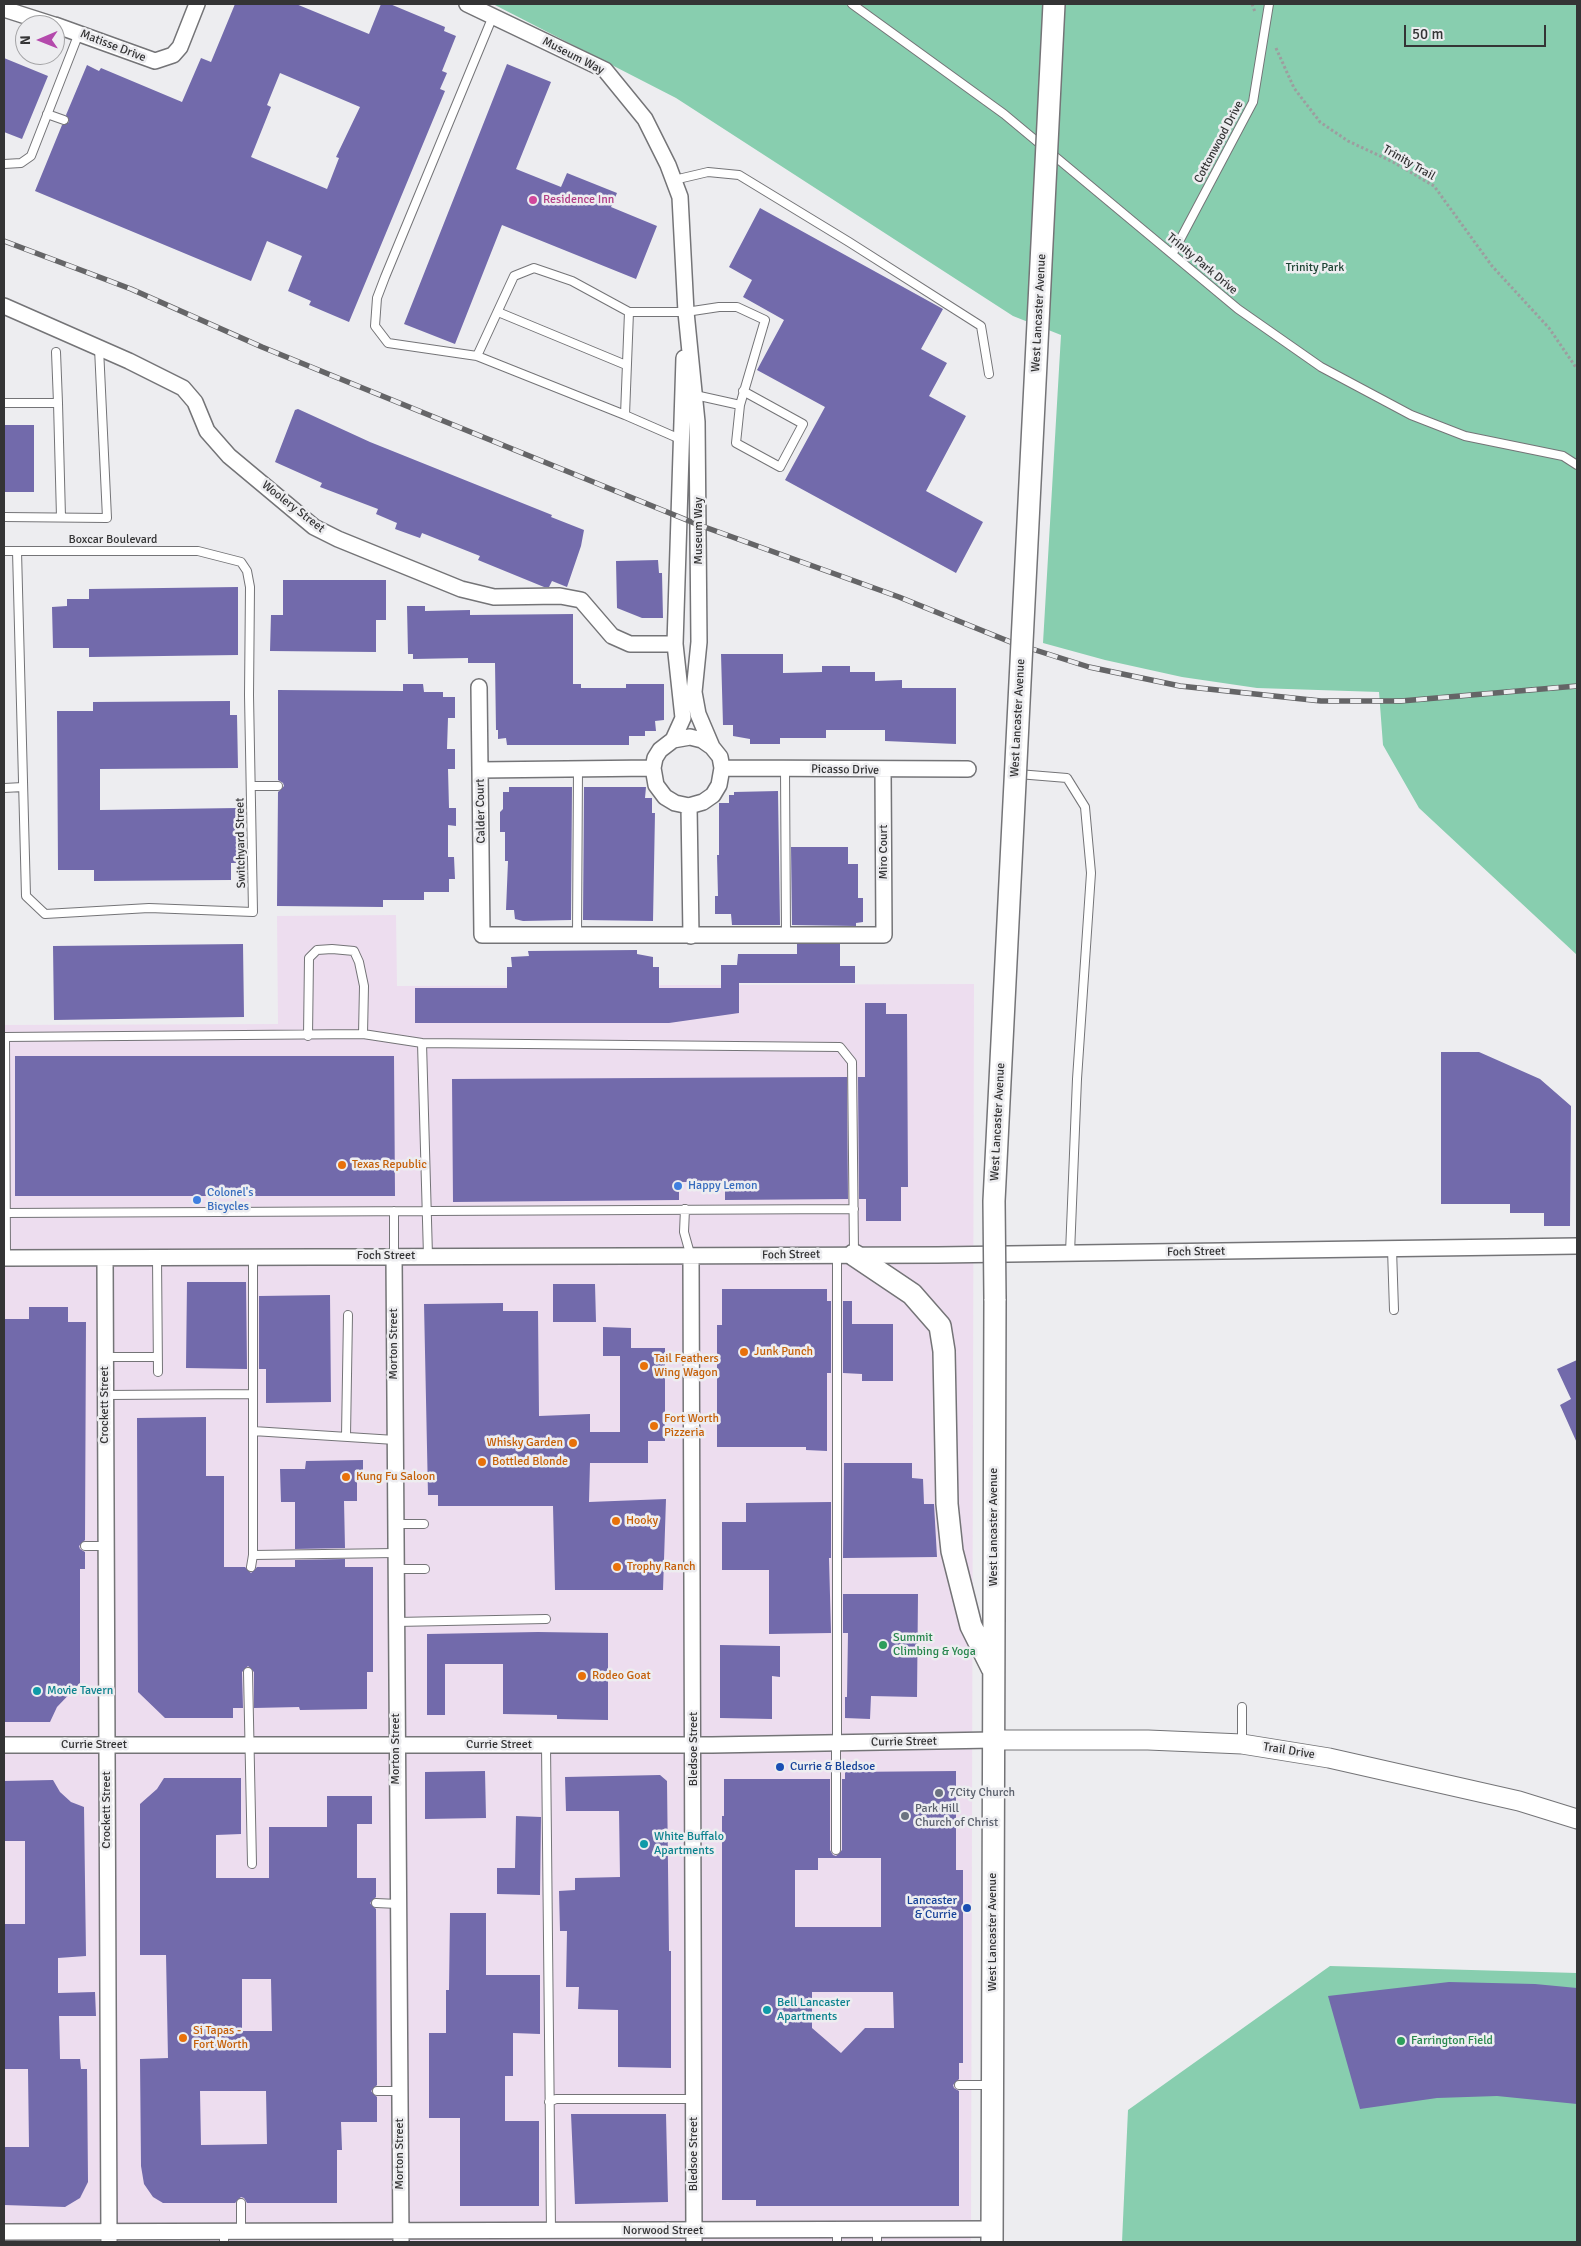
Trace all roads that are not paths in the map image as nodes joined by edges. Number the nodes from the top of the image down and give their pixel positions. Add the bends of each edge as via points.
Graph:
1 (197, 4) edge
2 (466, 4) edge
3 (852, 4) edge
4 (1054, 4) edge
5 (1269, 4) edge
6 (4, 8) edge
7 (25, 15) edge
8 (492, 16) junction
9 (65, 29) edge
10 (79, 33) junction
11 (47, 114) junction
12 (64, 120) dead end
13 (4, 164) edge
14 (674, 180) junction
15 (1173, 253) junction
16 (4, 306) edge
17 (498, 312) junction
18 (629, 312) junction
19 (686, 312) junction
20 (99, 348) junction
21 (56, 352) dead end
22 (477, 356) junction
23 (626, 365) junction
24 (989, 374) dead end
25 (744, 391) junction
26 (695, 395) junction
27 (4, 403) edge
28 (58, 403) junction
29 (740, 405) junction
30 (625, 415) junction
31 (680, 439) junction
32 (1577, 465) edge
33 (4, 517) edge
34 (60, 517) junction
35 (4, 551) edge
36 (17, 551) junction
37 (222, 556) joint
38 (675, 644) junction
39 (479, 687) dead end
40 (673, 740) junction
41 (712, 747) junction
42 (653, 768) junction
43 (722, 768) junction
44 (578, 769) junction
45 (785, 769) junction
46 (968, 769) dead end
47 (480, 770) junction
48 (883, 770) junction
49 (1015, 774) junction
50 (251, 786) junction
51 (278, 786) dead end
52 (4, 788) edge
53 (23, 788) junction
54 (690, 806) junction
55 (786, 934) junction
56 (577, 936) junction
57 (691, 936) junction
58 (363, 1034) junction
59 (308, 1036) junction
60 (4, 1037) edge
61 (422, 1043) junction
62 (854, 1209) junction
63 (685, 1210) junction
64 (394, 1211) junction
65 (427, 1211) junction
66 (5, 1212) junction
67 (1577, 1246) edge
68 (1392, 1249) junction
69 (1070, 1253) junction
70 (845, 1255) junction
71 (394, 1256) junction
72 (428, 1256) junction
73 (253, 1257) junction
74 (691, 1257) junction
75 (5, 1258) edge
76 (105, 1258) junction
77 (157, 1258) junction
78 (1394, 1310) dead end
79 (348, 1315) dead end
80 (105, 1357) junction
81 (157, 1357) junction
82 (158, 1372) dead end
83 (253, 1394) junction
84 (106, 1395) junction
85 (253, 1431) junction
86 (346, 1436) junction
87 (395, 1440) junction
88 (395, 1524) junction
89 (424, 1524) dead end
90 (85, 1546) dead end
91 (106, 1546) junction
92 (395, 1553) junction
93 (253, 1555) junction
94 (251, 1567) dead end
95 (396, 1569) junction
96 (425, 1569) dead end
97 (546, 1618) dead end
98 (396, 1622) junction
99 (248, 1672) dead end
100 (994, 1672) junction
101 (1242, 1707) dead end
102 (993, 1740) junction
103 (837, 1743) junction
104 (1242, 1744) junction
105 (4, 1745) edge
106 (107, 1745) junction
107 (250, 1745) junction
108 (396, 1745) junction
109 (546, 1745) junction
110 (694, 1745) junction
111 (1577, 1820) edge
112 (836, 1850) dead end
113 (252, 1864) dead end
114 (376, 1903) dead end
115 (398, 1904) junction
116 (959, 2085) dead end
117 (992, 2085) junction
118 (377, 2091) dead end
119 (400, 2091) junction
120 (694, 2099) junction
121 (550, 2102) junction
122 (241, 2203) dead end
123 (551, 2231) junction
124 (4, 2232) edge
125 (241, 2232) junction
126 (694, 2236) edge
127 (837, 2236) edge
128 (877, 2236) edge
129 (992, 2236) edge
130 (109, 2237) edge
131 (224, 2237) edge
132 (401, 2237) edge

1 - 10 street, Matisse Drive via 180,47 165,60 145,60
2 - 8 street, Museum Way
3 - 15 lane, Trinity Park Drive via 1004,114
4 - 49 main road, West Lancaster Avenue, bridge
5 - 15 lane, Cottonwood Drive via 1253,102
6 - 7 street, Matisse Drive
8 - 14 street, Museum Way via 605,70 645,119
8 - 22 lane via 377,298 375,326 388,343
9 - 10 street, Matisse Drive
10 - 11 lane
11 - 12 lane
11 - 13 lane via 30,156 21,163
14 - 19 street, Museum Way via 683,220
14 - 24 lane via 708,172 739,175 840,237 981,326
15 - 32 lane, Trinity Park Drive via 1238,309 1320,367 1411,415 1465,436 1563,456
16 - 20 street, Woolery Street
17 - 18 lane via 514,276 534,268 572,281
17 - 22 lane
17 - 23 lane
18 - 19 lane
18 - 23 lane
19 - 25 lane via 737,307 765,320
19 - 26 street, Museum Way
19 - 31 street, Museum Way
20 - 34 lane via 107,518
20 - 38 street, Woolery Street via 183,388 195,402 207,431 229,456 314,527 460,589 494,597 560,596 581,600 612,636 630,644
21 - 28 lane
22 - 30 lane
23 - 30 lane
25 - 29 lane
25 - 29 lane via 803,424 780,467 736,442
26 - 29 lane
26 - 41 street, Museum Way via 699,613 694,692 698,714
27 - 28 lane
28 - 34 lane
30 - 31 lane
31 - 38 street, Museum Way
33 - 34 lane
35 - 36 lane, Boxcar Boulevard
36 - 37 lane, Boxcar Boulevard via 198,551
36 - 53 lane
37 - 50 lane, Switchyard Street via 241,562 247,571 250,587
38 - 40 street, Museum Way via 683,718
39 - 47 street, Calder Court
40 - 41 street via 690,737
40 - 42 street via 654,758
41 - 43 street via 720,757
42 - 44 street
42 - 54 street via 656,785 665,796 675,803
43 - 45 street, Picasso Drive
43 - 54 street via 719,785 713,795
44 - 47 street
44 - 56 lane
45 - 48 street, Picasso Drive
45 - 55 lane
46 - 48 street, Picasso Drive
47 - 56 street, Calder Court via 482,935
48 - 55 street, Miro Court via 884,935
49 - 69 lane via 1067,778 1085,807 1091,873 1077,1079
49 - 100 main road, West Lancaster Avenue, bridge via 994,1201
50 - 51 lane
50 - 53 lane, Switchyard Street via 253,912 149,908 45,914 26,896
52 - 53 lane
54 - 57 street
55 - 57 street
56 - 57 street
58 - 59 lane
58 - 59 lane via 364,986 359,962 354,951 332,949 317,950 309,958
58 - 61 lane
59 - 60 lane
60 - 66 lane
61 - 62 lane via 840,1047 852,1062
61 - 65 lane
62 - 63 lane
62 - 70 lane
63 - 65 lane
63 - 74 lane via 684,1232
64 - 65 lane
64 - 66 lane
64 - 71 lane
65 - 72 lane
66 - 75 lane
67 - 68 street, Foch Street
68 - 69 street, Foch Street
68 - 78 lane
69 - 70 street, Foch Street
70 - 74 street, Foch Street
70 - 100 main road via 912,1294 940,1326 944,1351 947,1504 952,1551 970,1626
70 - 103 lane
71 - 72 street, Foch Street
71 - 73 street, Foch Street
71 - 87 street, Morton Street
72 - 74 street, Foch Street
73 - 77 street, Foch Street
73 - 83 lane
74 - 110 street, Bledsoe Street
75 - 76 street, Foch Street
76 - 77 street, Foch Street
76 - 80 street, Crockett Street
77 - 81 lane
79 - 86 lane
80 - 81 lane
80 - 84 street, Crockett Street
81 - 82 lane
83 - 84 lane
83 - 85 lane
84 - 91 street, Crockett Street
85 - 86 lane
85 - 93 lane
86 - 87 lane
87 - 88 street, Morton Street
88 - 89 lane
88 - 92 street, Morton Street
90 - 91 lane
91 - 106 street, Crockett Street
92 - 93 lane
92 - 95 street, Morton Street
93 - 94 lane
95 - 96 lane
95 - 98 street, Morton Street
97 - 98 lane
98 - 108 street, Morton Street
99 - 107 lane
100 - 102 main road, West Lancaster Avenue
101 - 104 lane
102 - 103 street, Currie Street
102 - 104 street, Trail Drive
102 - 117 main road, West Lancaster Avenue
103 - 110 street, Currie Street
103 - 112 lane
104 - 111 street, Trail Drive via 1329,1758 1519,1801
105 - 106 street, Currie Street
106 - 107 street, Currie Street
106 - 130 street, Crockett Street
107 - 108 street, Currie Street
107 - 113 lane
108 - 109 street, Currie Street
108 - 115 street, Morton Street
109 - 110 street, Currie Street
109 - 121 lane
110 - 120 street, Bledsoe Street
114 - 115 lane
115 - 119 street, Morton Street
116 - 117 lane
117 - 129 main road, West Lancaster Avenue
118 - 119 lane
119 - 132 street, Morton Street
120 - 121 lane via 556,2099
120 - 126 street, Bledsoe Street
121 - 123 lane
122 - 125 lane
123 - 126 street, Norwood Street
123 - 132 street, Norwood Street
124 - 130 street, Norwood Street
125 - 131 street, Norwood Street
125 - 132 street, Norwood Street
126 - 127 street, Norwood Street
127 - 128 street, Norwood Street
128 - 129 street, Norwood Street
130 - 131 street, Norwood Street

